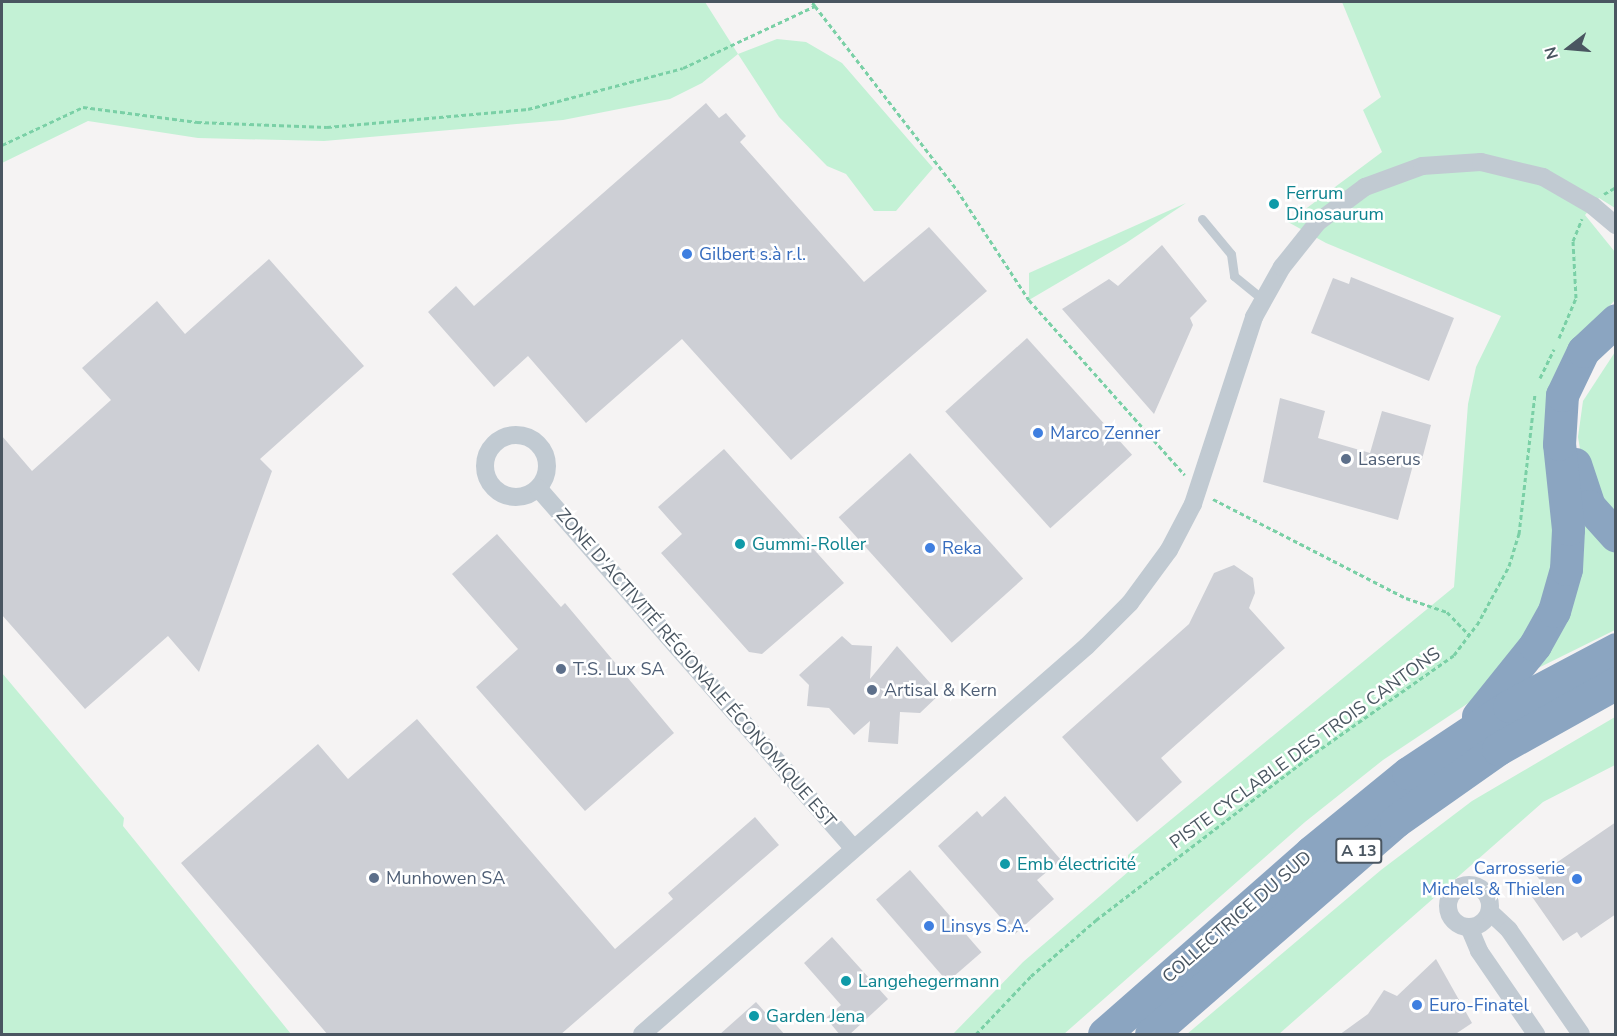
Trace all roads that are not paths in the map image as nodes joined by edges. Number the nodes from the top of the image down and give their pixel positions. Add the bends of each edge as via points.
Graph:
1 (1608, 216) edge
2 (1202, 219) dead end
3 (1264, 300) junction
4 (1616, 320) edge
5 (1616, 343) edge
6 (538, 488) dead end
7 (1616, 536) edge
8 (1616, 649) edge
9 (1607, 690) edge
10 (1464, 734) junction
11 (854, 848) junction
12 (1490, 912) junction
13 (1469, 927) junction
14 (642, 1035) edge
15 (1104, 1035) edge
16 (1151, 1035) edge
17 (1536, 1035) edge
18 (1581, 1035) edge

1 - 3 street via 1543,177 1481,162 1422,166 1365,187 1318,222 1282,267
2 - 3 lane via 1231,254 1234,276
3 - 11 street via 1229,386 1199,490 1169,549 1130,603 1087,646
4 - 10 highway, A 13 via 1583,351 1562,395 1559,444 1568,529 1566,568 1554,611 1535,645
5 - 7 highway via 1578,397 1572,434 1576,472 1589,506
6 - 11 street, ZONE D'ACTIVITÉ RÉGIONALE ÉCONOMIQUE EST
8 - 10 highway, COLLECTRICE DU SUD / A 13
9 - 16 highway, COLLECTRICE DU SUD / A 13 via 1498,749 1396,821
10 - 15 highway, COLLECTRICE DU SUD / A 13 via 1360,810
11 - 14 street
12 - 13 street via 1482,923
12 - 13 street via 1490,898 1481,887 1467,884 1454,890 1448,911 1456,922
12 - 18 street via 1509,930
13 - 17 street via 1479,951

